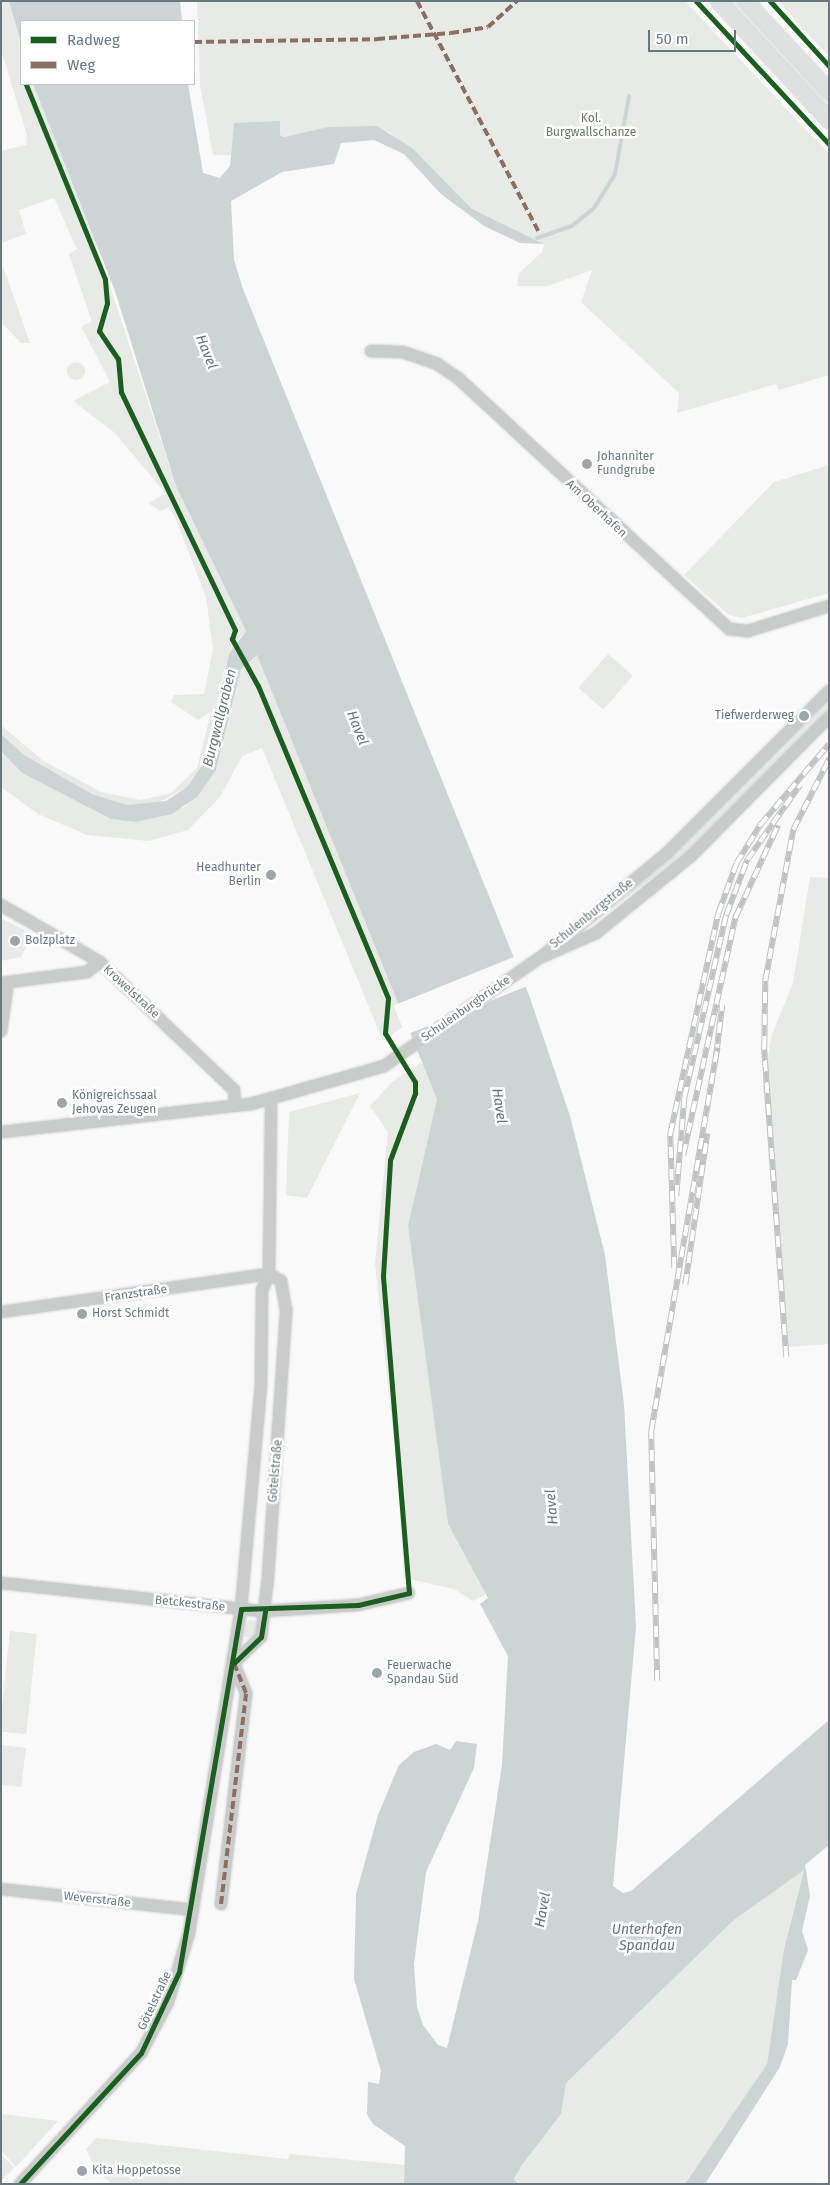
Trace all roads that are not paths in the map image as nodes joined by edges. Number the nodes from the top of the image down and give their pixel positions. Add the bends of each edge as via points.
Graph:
1 (718, 1) edge
2 (746, 1) edge
3 (829, 91) edge
4 (829, 121) edge
5 (371, 351) dead end
6 (829, 606) edge
7 (829, 691) edge
8 (829, 717) edge
9 (1, 905) edge
10 (541, 957) junction
11 (100, 962) junction
12 (5, 983) edge
13 (1, 1032) edge
14 (271, 1100) junction
15 (235, 1106) junction
16 (1, 1132) edge
17 (270, 1274) junction
18 (1, 1312) edge
19 (1, 1583) edge
20 (409, 1593) dead end
21 (241, 1609) junction
22 (265, 1611) junction
23 (234, 1663) junction
24 (1, 1889) edge
25 (221, 1904) dead end
26 (192, 1910) junction
27 (20, 2184) edge

1 - 4 main road
2 - 3 main road
5 - 6 street, Am Oberhafen via 403,352 437,364 458,378 729,629 748,630
7 - 10 street, Schulenburgstraße via 673,847
8 - 10 street, Schulenburgstraße via 690,857 642,897 570,948
9 - 11 street, Krowelstraße
10 - 14 street, Schulenburgbrücke via 373,1071
11 - 12 street via 87,972
11 - 15 street, Krowelstraße via 234,1090
12 - 13 street
14 - 15 street
14 - 17 street, Götelstraße
15 - 16 street
17 - 18 street, Franzstraße
17 - 21 street, Götelstraße via 262,1290 261,1386
17 - 22 street, Götelstraße via 281,1281 286,1310
19 - 21 street, Betckestraße
20 - 22 street, Betckestraße via 358,1605
21 - 22 street, Betckestraße
21 - 23 street, Götelstraße
22 - 23 street, Götelstraße via 261,1637
23 - 25 street via 246,1693
23 - 26 street, Götelstraße
24 - 26 street, Weverstraße
26 - 27 street, Götelstraße via 180,1972 141,2053

